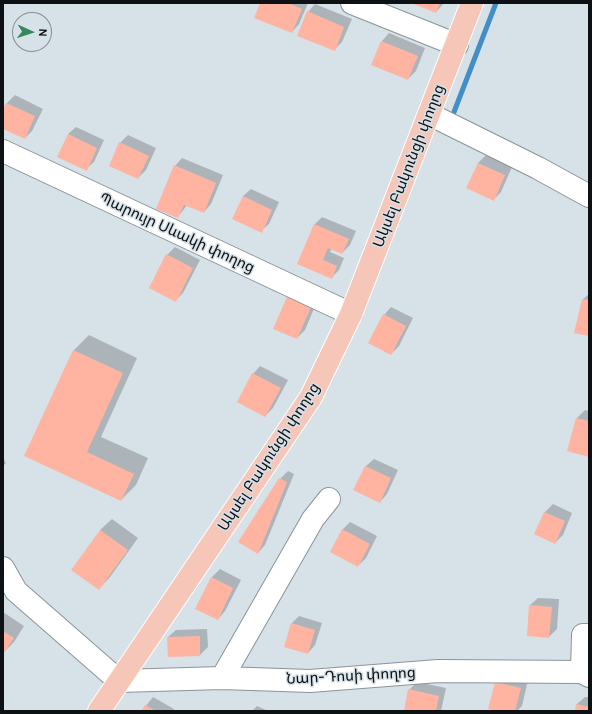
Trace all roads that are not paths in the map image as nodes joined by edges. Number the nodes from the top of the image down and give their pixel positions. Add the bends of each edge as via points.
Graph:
1 (352, 3) edge
2 (472, 3) edge
3 (456, 45) junction
4 (428, 114) junction
5 (3, 151) edge
6 (589, 196) edge
7 (351, 314) junction
8 (329, 499) dead end
9 (3, 568) edge
10 (589, 635) edge
11 (586, 674) edge
12 (222, 678) junction
13 (119, 681) junction
14 (99, 711) edge

1 - 3 street
2 - 3 main road, Ակսել Բակունցի փողոց
3 - 4 main road, Ակսել Բակունցի փողոց
4 - 6 street
4 - 7 main road, Ակսել Բակունցի փողոց
5 - 7 street, Պարույր Սևակի փողոց
7 - 13 main road, Ակսել Բակունցի փողոց via 311,397
8 - 12 street via 313,519
9 - 13 street via 16,591
10 - 11 street via 583,635
11 - 12 street, Նար-Դոսի փողոց via 438,671 310,681
12 - 13 street, Նար-Դոսի փողոց
13 - 14 main road, Ակսել Բակունցի փողոց

